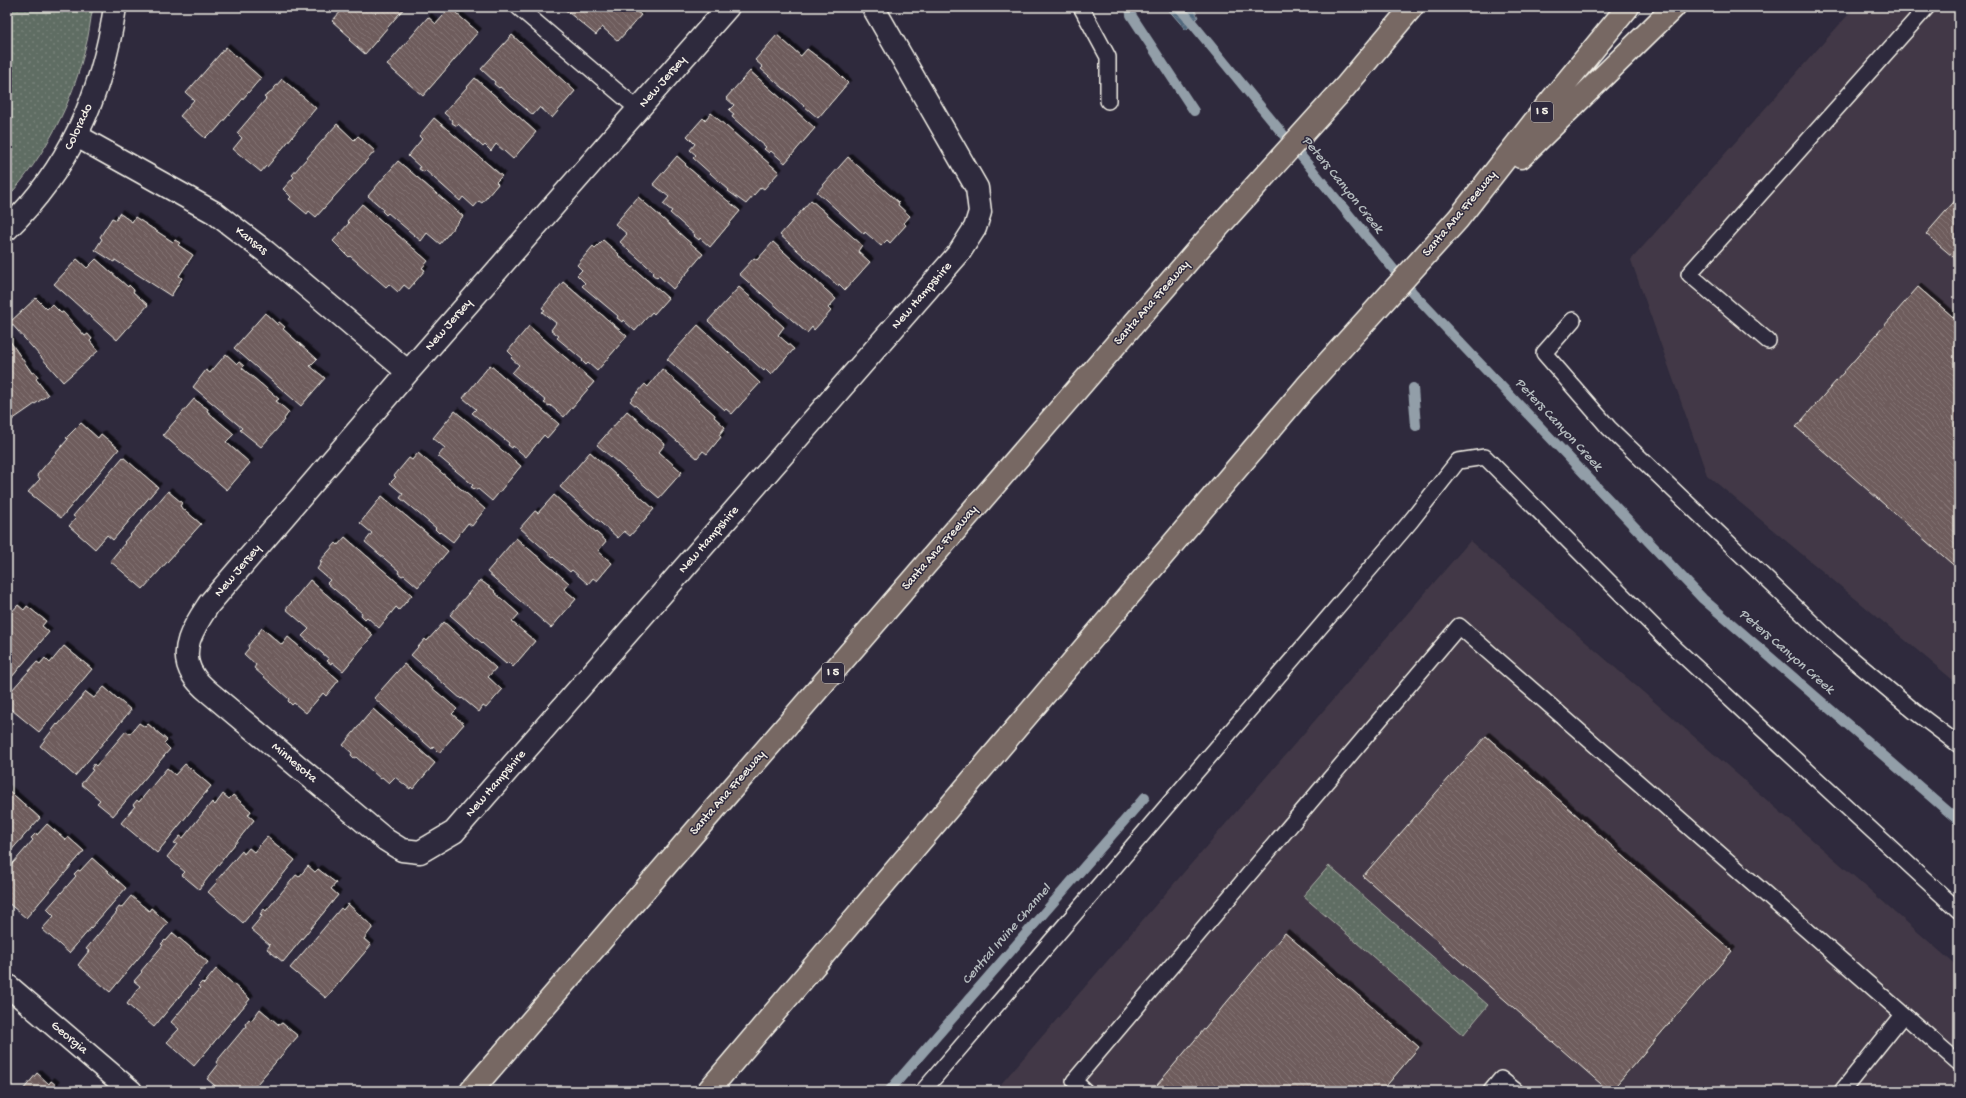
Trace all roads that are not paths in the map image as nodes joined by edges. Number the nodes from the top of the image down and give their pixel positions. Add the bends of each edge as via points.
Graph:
1 (115, 7) edge
2 (518, 7) edge
3 (728, 7) edge
4 (873, 7) edge
5 (1081, 7) edge
6 (1412, 7) edge
7 (1628, 7) edge
8 (1674, 7) edge
9 (1927, 7) edge
10 (1108, 101) dead end
11 (639, 110) junction
12 (77, 136) junction
13 (1458, 219) junction
14 (7, 230) edge
15 (1573, 320) dead end
16 (1768, 341) dead end
17 (408, 372) junction
18 (186, 653) joint
19 (1959, 745) edge
20 (420, 852) joint
21 (1959, 911) edge
22 (7, 985) edge
23 (1903, 1015) junction
24 (1959, 1063) edge
25 (131, 1091) edge
26 (471, 1091) edge
27 (708, 1091) edge
28 (923, 1091) edge
29 (1085, 1091) edge
30 (1490, 1091) edge
31 (1516, 1091) edge
32 (1842, 1091) edge

1 - 12 street, Colorado via 110,42 98,85
2 - 11 lane
3 - 11 street, New Jersey
4 - 20 street, New Hampshire via 977,188 980,212 975,228 959,253 454,832
5 - 10 lane via 1108,57
6 - 26 highway, Santa Ana Freeway / I 5 via 1345,87 1194,254
7 - 13 highway, Santa Ana Freeway / I 5
8 - 13 highway
9 - 16 lane via 1689,274
11 - 17 street, New Jersey
12 - 14 street, Colorado via 59,168
12 - 17 street, Kansas via 215,213 266,252
13 - 27 highway, Santa Ana Freeway / I 5 via 1306,387
15 - 19 lane via 1544,353 1609,428 1832,642
17 - 18 street, New Jersey via 209,604 193,628
18 - 20 street, Minnesota via 192,675 210,693 386,840 402,850
21 - 28 lane via 1675,648 1485,457 1458,461 1410,522
22 - 25 street, Georgia
23 - 24 lane
23 - 29 lane via 1459,626 1074,1081
23 - 32 lane
30 - 31 lane via 1502,1079

